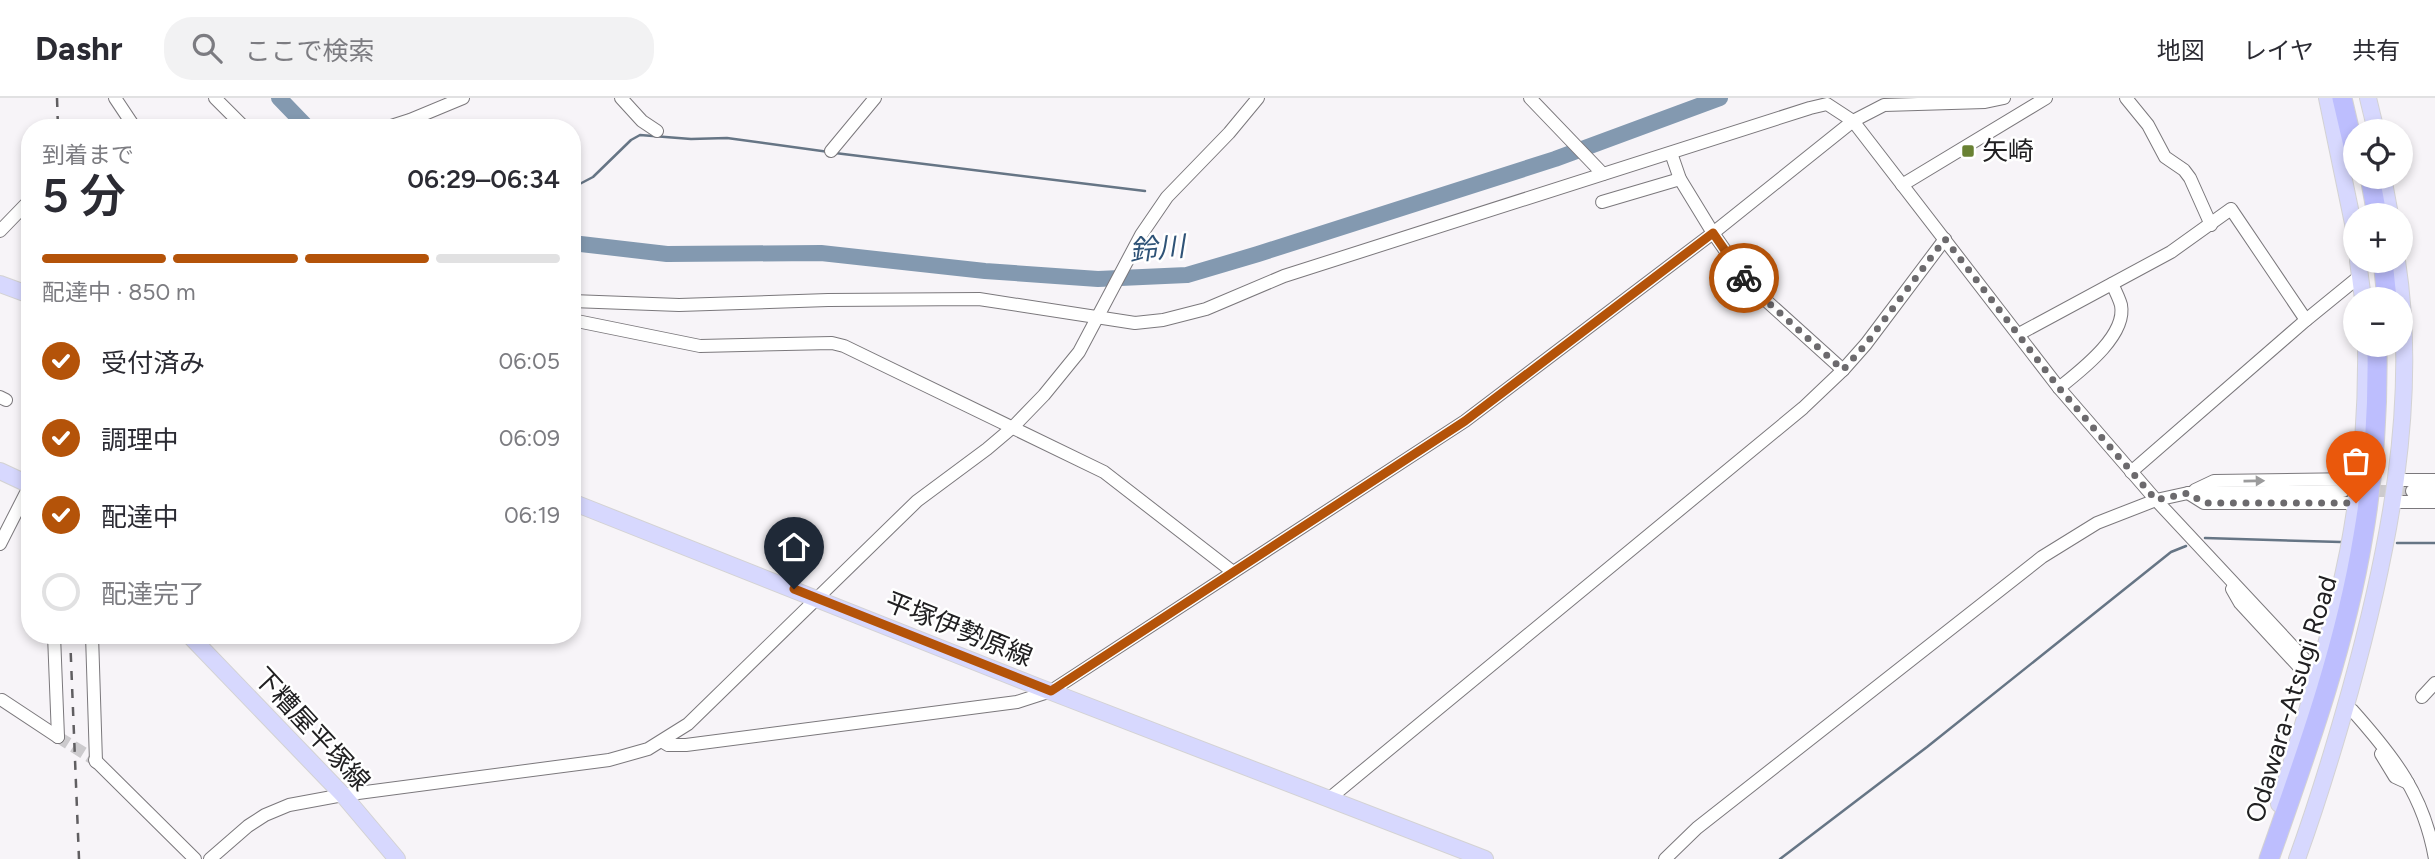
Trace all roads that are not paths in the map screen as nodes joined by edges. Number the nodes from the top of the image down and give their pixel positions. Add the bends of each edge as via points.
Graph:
1 (115, 98) edge
2 (215, 98) edge
3 (463, 98) edge
4 (621, 98) edge
5 (1258, 98) edge
6 (1530, 98) edge
7 (2004, 98) edge
8 (2126, 98) edge
9 (2327, 98) edge
10 (2342, 98) edge
11 (872, 99) edge
12 (2367, 99) edge
13 (2039, 100) edge
14 (1826, 101) edge
15 (127, 119) edge
16 (236, 119) edge
17 (412, 119) edge
18 (2347, 119) edge
19 (2363, 119) edge
20 (2373, 119) edge
21 (1853, 121) junction
22 (657, 131) dead end
23 (831, 151) dead end
24 (1671, 153) junction
25 (1600, 172) junction
26 (1680, 179) junction
27 (1902, 186) junction
28 (1602, 202) dead end
29 (2349, 203) edge
30 (21, 209) edge
31 (2211, 225) junction
32 (0, 231) edge
33 (1713, 233) junction
34 (1945, 239) junction
35 (2356, 273) edge
36 (2399, 273) edge
37 (0, 284) edge
38 (2112, 284) junction
39 (21, 292) edge
40 (581, 301) edge
41 (1102, 311) junction
42 (2306, 320) junction
43 (581, 322) edge
44 (2019, 334) junction
45 (2365, 357) edge
46 (2377, 357) edge
47 (2389, 357) edge
48 (1843, 370) junction
49 (2059, 388) junction
50 (1013, 427) junction
51 (0, 471) edge
52 (2131, 472) junction
53 (2435, 480) edge
54 (21, 481) edge
55 (2350, 491) junction
56 (2402, 491) junction
57 (2435, 491) edge
58 (2188, 493) junction
59 (2156, 500) junction
60 (2435, 502) edge
61 (21, 503) edge
62 (581, 506) edge
63 (0, 544) edge
64 (2221, 570) junction
65 (1233, 572) junction
66 (818, 599) junction
67 (54, 644) edge
68 (92, 644) edge
69 (198, 644) edge
70 (2311, 666) dead end
71 (2435, 683) edge
72 (2315, 684) junction
73 (1051, 691) junction
74 (2423, 697) dead end
75 (2, 700) dead end
76 (2348, 712) junction
77 (663, 741) junction
78 (343, 795) junction
79 (1330, 798) junction
80 (2433, 839) edge
81 (195, 859) edge
82 (210, 859) edge
83 (397, 859) edge
84 (1485, 859) edge
85 (1665, 859) edge
86 (2260, 859) edge
87 (2269, 859) edge
88 (2283, 859) edge
89 (2297, 859) edge
90 (2435, 859) edge

1 - 15 street
2 - 16 street
3 - 17 street
4 - 22 street
5 - 41 street via 1167,197 1139,239
6 - 25 street
7 - 21 street via 1884,105
8 - 31 street via 2165,157 2190,178
9 - 29 main road
10 - 18 highway
11 - 23 street
12 - 19 highway
12 - 20 main road
13 - 27 street
14 - 21 street
14 - 24 street
21 - 27 street
21 - 33 street
24 - 25 street
24 - 26 street
25 - 41 street via 1284,276 1187,314 1135,323
26 - 28 street
26 - 33 street
27 - 34 street
30 - 32 street
31 - 38 street via 2171,253
31 - 42 street via 2231,209
33 - 48 street via 1750,286
33 - 65 street via 1465,421
34 - 44 street
34 - 48 street
35 - 42 street
36 - 56 main road via 2405,342
37 - 39 main road
38 - 44 street
38 - 49 street via 2121,306 2111,340
40 - 41 street via 679,305 979,299
41 - 50 street via 1079,352
42 - 52 street
43 - 50 street via 700,346 832,343
44 - 49 street
45 - 55 main road
46 - 87 highway, Odawara-Atsugi Road via 2372,473 2351,597 2331,675
47 - 88 highway, Odawara-Atsugi Road via 2384,475 2365,585 2343,678
48 - 79 street via 1727,472
49 - 52 street
50 - 65 street via 1104,472
50 - 66 street via 917,501
51 - 54 main road
52 - 59 street
53 - 56 street
58 -> 55 street via 2214,481
55 - 58 street via 2204,503
55 - 72 main road via 2343,573
56 - 57 street
56 - 60 street
56 - 76 main road
58 - 59 street
59 - 64 street
59 - 85 street via 2097,523 2042,557 1697,828
61 - 63 street
62 - 66 main road, 平塚伊勢原線
64 - 70 street
64 - 72 street via 2240,603
65 - 73 street
66 - 73 main road, 平塚伊勢原線
66 - 77 street via 688,724
67 - 75 street via 58,737
68 - 81 street via 95,761
69 - 78 main road, 下糟屋平塚線
71 - 74 street
72 - 86 main road
73 - 77 street via 1017,702 700,743 668,745
73 - 79 main road, 平塚伊勢原線
76 - 80 street via 2395,777 2408,784
76 - 89 main road
77 - 78 street via 609,760
78 - 82 street via 289,805 265,815
78 - 83 main road, 下糟屋平塚線
79 - 84 main road, 平塚伊勢原線
80 - 90 street

